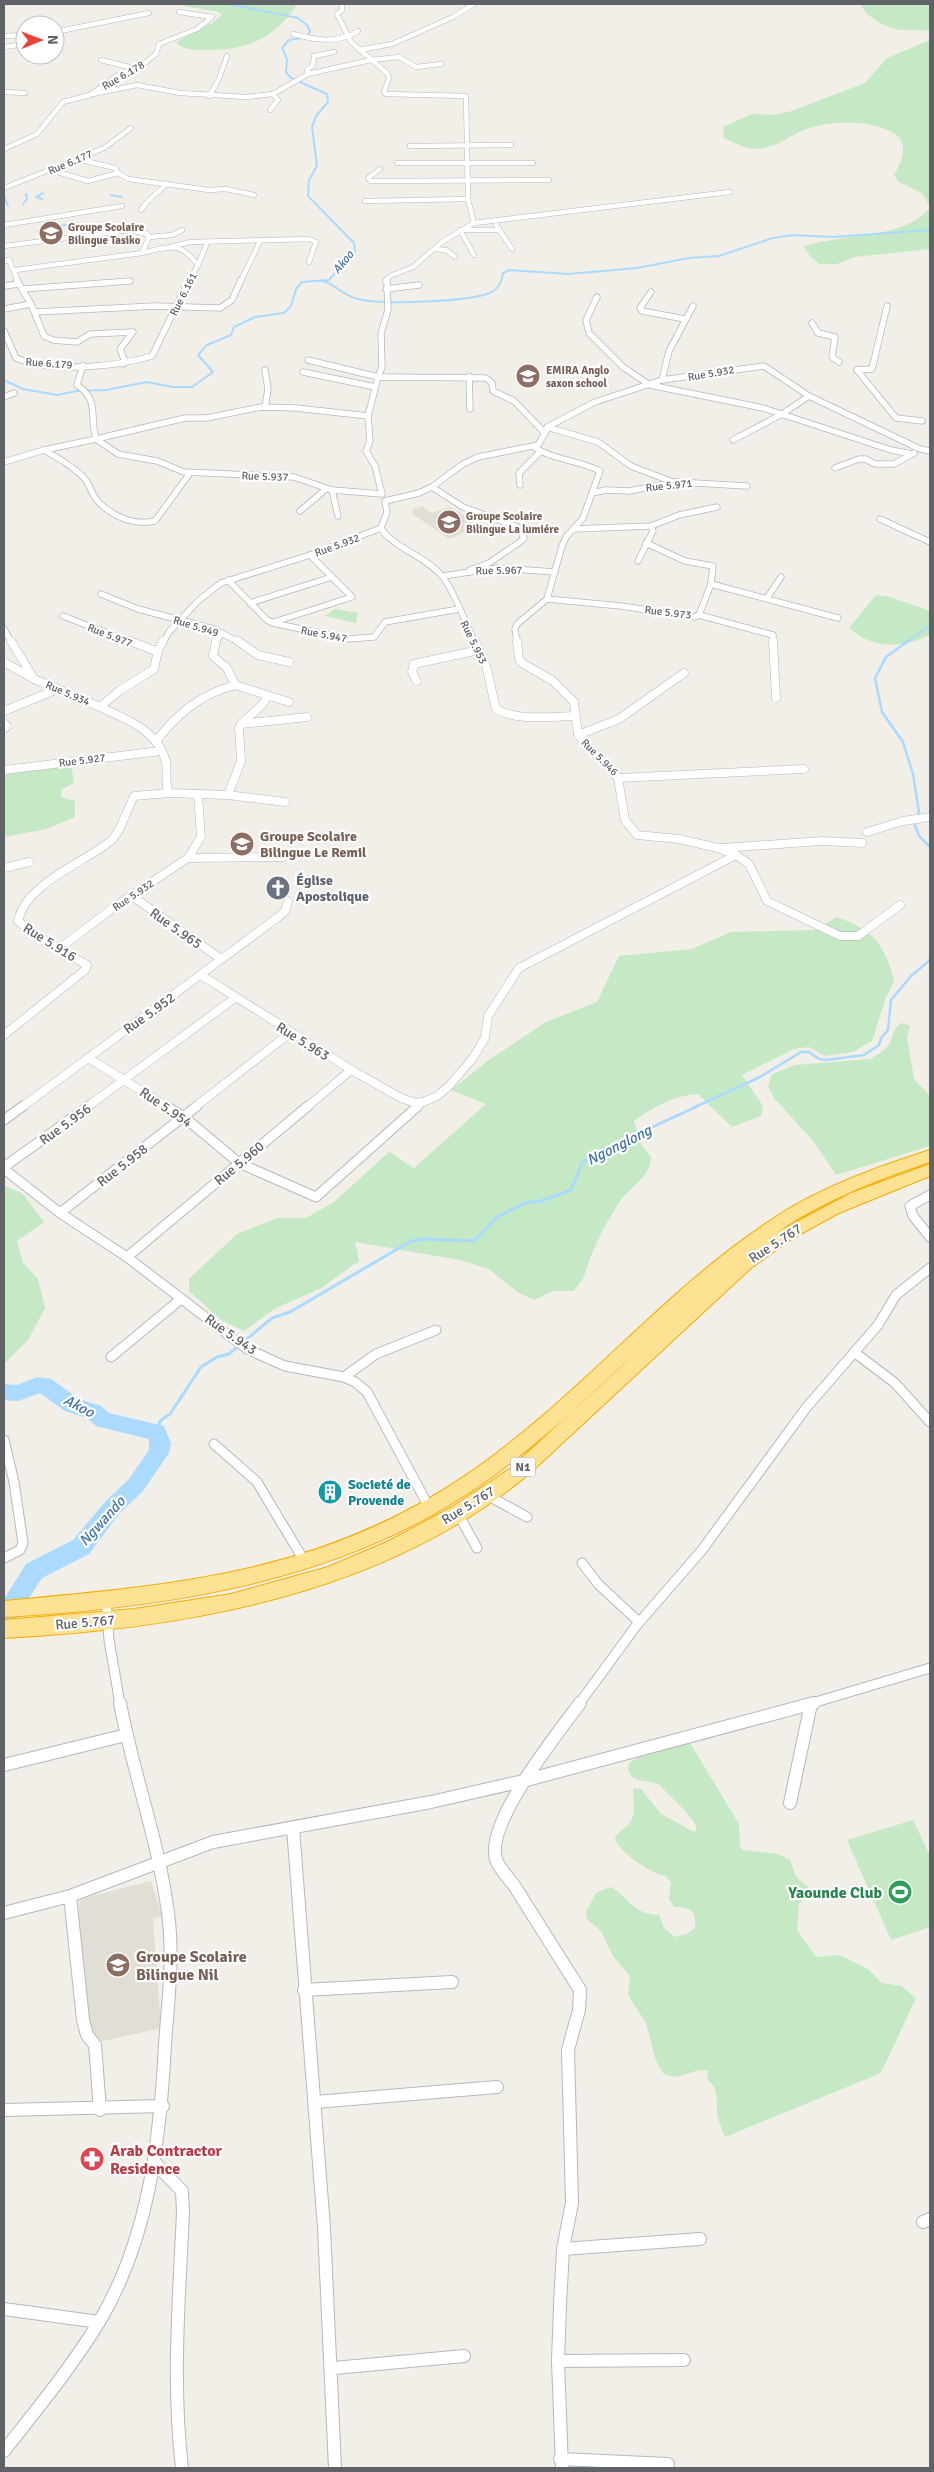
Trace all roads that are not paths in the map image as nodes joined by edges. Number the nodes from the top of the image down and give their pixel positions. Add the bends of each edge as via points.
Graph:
1 (342, 4) edge
2 (474, 4) edge
3 (179, 12) dead end
4 (149, 13) dead end
5 (65, 30) edge
6 (358, 31) dead end
7 (294, 34) dead end
8 (350, 38) junction
9 (359, 50) junction
10 (334, 52) dead end
11 (227, 56) dead end
12 (101, 60) dead end
13 (371, 60) junction
14 (441, 64) dead end
15 (133, 68) junction
16 (324, 70) junction
17 (308, 74) junction
18 (331, 74) dead end
19 (4, 92) edge
20 (25, 93) dead end
21 (93, 94) junction
22 (273, 94) junction
23 (209, 96) junction
24 (270, 110) dead end
25 (130, 128) dead end
26 (4, 141) edge
27 (14, 145) junction
28 (511, 145) dead end
29 (410, 146) dead end
30 (467, 146) junction
31 (4, 149) edge
32 (77, 159) junction
33 (397, 163) dead end
34 (468, 163) junction
35 (533, 163) dead end
36 (380, 168) dead end
37 (51, 170) junction
38 (118, 173) junction
39 (549, 180) dead end
40 (468, 182) junction
41 (167, 183) junction
42 (4, 188) edge
43 (730, 192) dead end
44 (254, 194) dead end
45 (468, 199) junction
46 (365, 201) dead end
47 (122, 206) dead end
48 (141, 210) dead end
49 (494, 221) junction
50 (474, 223) junction
51 (4, 225) edge
52 (182, 230) dead end
53 (460, 230) junction
54 (499, 230) junction
55 (149, 238) junction
56 (260, 242) junction
57 (207, 243) junction
58 (4, 246) edge
59 (172, 246) junction
60 (435, 249) junction
61 (512, 249) dead end
62 (142, 253) junction
63 (474, 255) dead end
64 (455, 256) dead end
65 (7, 260) edge
66 (308, 262) dead end
67 (198, 265) junction
68 (15, 270) junction
69 (130, 281) dead end
70 (419, 285) dead end
71 (4, 286) edge
72 (21, 287) junction
73 (386, 289) junction
74 (650, 292) dead end
75 (597, 297) dead end
76 (31, 304) junction
77 (176, 306) junction
78 (693, 306) dead end
79 (887, 306) dead end
80 (4, 309) edge
81 (35, 312) junction
82 (685, 319) junction
83 (812, 323) dead end
84 (4, 331) edge
85 (308, 360) dead end
86 (840, 362) dead end
87 (122, 364) junction
88 (82, 365) junction
89 (266, 370) dead end
90 (303, 372) dead end
91 (469, 376) junction
92 (378, 377) junction
93 (662, 380) junction
94 (650, 385) junction
95 (375, 387) junction
96 (14, 393) dead end
97 (809, 396) junction
98 (4, 397) edge
99 (265, 408) junction
100 (470, 409) dead end
101 (782, 414) junction
102 (368, 416) junction
103 (922, 421) dead end
104 (546, 430) junction
105 (96, 439) junction
106 (733, 440) dead end
107 (534, 447) junction
108 (920, 449) junction
109 (44, 450) junction
110 (929, 451) edge
111 (540, 452) junction
112 (912, 454) junction
113 (4, 462) edge
114 (835, 468) dead end
115 (190, 473) junction
116 (673, 482) junction
117 (520, 485) dead end
118 (747, 486) dead end
119 (432, 487) junction
120 (329, 490) junction
121 (592, 493) junction
122 (717, 507) dead end
123 (300, 511) dead end
124 (338, 516) dead end
125 (880, 519) dead end
126 (651, 526) junction
127 (381, 528) junction
128 (573, 529) junction
129 (930, 542) edge
130 (646, 543) junction
131 (310, 555) junction
132 (638, 561) dead end
133 (470, 570) junction
134 (555, 572) junction
135 (443, 576) junction
136 (332, 577) junction
137 (781, 577) dead end
138 (228, 580) junction
139 (711, 584) junction
140 (101, 594) dead end
141 (767, 598) junction
142 (547, 599) junction
143 (250, 603) junction
144 (458, 609) junction
145 (700, 614) junction
146 (63, 616) dead end
147 (838, 618) dead end
148 (180, 620) junction
149 (273, 623) junction
150 (4, 629) edge
151 (221, 633) junction
152 (479, 650) junction
153 (158, 652) junction
154 (288, 662) dead end
155 (5, 664) edge
156 (684, 673) dead end
157 (34, 679) junction
158 (417, 681) dead end
159 (235, 685) junction
160 (58, 689) junction
161 (268, 696) junction
162 (776, 698) dead end
163 (288, 702) dead end
164 (100, 707) junction
165 (4, 711) edge
166 (576, 716) junction
167 (307, 718) dead end
168 (4, 722) edge
169 (241, 724) junction
170 (4, 729) edge
171 (578, 735) junction
172 (157, 740) junction
173 (161, 751) junction
174 (804, 769) dead end
175 (4, 770) edge
176 (618, 778) junction
177 (169, 793) junction
178 (198, 794) junction
179 (228, 795) junction
180 (285, 802) dead end
181 (930, 817) edge
182 (867, 832) dead end
183 (862, 843) dead end
184 (718, 848) junction
185 (736, 855) junction
186 (283, 857) dead end
187 (188, 858) junction
188 (29, 862) dead end
189 (4, 868) edge
190 (132, 896) junction
191 (288, 901) dead end
192 (900, 905) dead end
193 (60, 948) junction
194 (221, 959) junction
195 (201, 975) junction
196 (235, 998) junction
197 (290, 1033) junction
198 (4, 1035) edge
199 (88, 1058) junction
200 (351, 1070) junction
201 (125, 1080) junction
202 (422, 1102) junction
203 (184, 1117) junction
204 (4, 1120) edge
205 (930, 1156) edge
206 (240, 1163) junction
207 (4, 1168) edge
208 (930, 1170) edge
209 (930, 1195) edge
210 (60, 1213) junction
211 (930, 1237) edge
212 (127, 1257) junction
213 (930, 1268) edge
214 (181, 1299) junction
215 (436, 1330) dead end
216 (854, 1352) junction
217 (111, 1357) dead end
218 (344, 1377) junction
219 (930, 1422) edge
220 (4, 1440) edge
221 (214, 1444) dead end
222 (485, 1494) junction
223 (429, 1507) junction
224 (457, 1512) junction
225 (527, 1517) dead end
226 (477, 1548) dead end
227 (4, 1558) edge
228 (305, 1562) junction
229 (582, 1563) dead end
230 (106, 1600) junction
231 (4, 1609) edge
232 (106, 1621) junction
233 (639, 1622) junction
234 (4, 1629) edge
235 (930, 1668) edge
236 (811, 1704) junction
237 (126, 1735) junction
238 (4, 1765) edge
239 (523, 1781) junction
240 (790, 1803) dead end
241 (293, 1828) junction
242 (158, 1862) junction
243 (70, 1896) junction
244 (4, 1913) edge
245 (452, 1982) dead end
246 (304, 1990) junction
247 (497, 2088) dead end
248 (315, 2102) junction
249 (163, 2106) junction
250 (4, 2110) edge
251 (100, 2110) junction
252 (156, 2163) junction
253 (700, 2239) dead end
254 (563, 2249) junction
255 (4, 2309) edge
256 (99, 2322) junction
257 (464, 2356) dead end
258 (684, 2360) dead end
259 (558, 2361) junction
260 (334, 2368) junction
261 (4, 2451) edge
262 (561, 2464) edge
263 (668, 2464) dead end
264 (182, 2468) edge
265 (335, 2468) edge

1 - 8 street via 342,10 337,14 344,19
2 - 9 street via 392,44
3 - 15 street, Rue 6.178 via 212,17 197,29 159,44 154,56
4 - 5 street
6 - 8 street
7 - 8 street via 313,40
8 - 9 street
9 - 13 street
10 - 17 street via 313,53 313,65 307,70
11 - 23 street
12 - 15 street
13 - 14 street via 399,57 416,67
13 - 16 street
13 - 30 street via 387,73 386,94 466,96
15 - 21 street, Rue 6.178
16 - 17 street
16 - 18 street
17 - 22 street
19 - 20 street
21 - 23 street via 138,85
21 - 27 street, Rue 6.178 via 63,102 37,134
22 - 23 street
22 - 24 street via 278,100
25 - 32 street, Rue 6.177 via 104,148
26 - 27 street
27 - 31 street, Rue 6.178
28 - 30 street
29 - 30 street
30 - 34 street
32 - 37 street, Rue 6.177
32 - 38 street via 115,168
33 - 34 street
34 - 35 street
34 - 40 street
36 - 40 street via 368,178
37 - 38 street via 88,181
37 - 42 street, Rue 6.177
38 - 41 street via 128,180
39 - 40 street
40 - 45 street
41 - 44 street
41 - 48 street via 146,201
43 - 49 street via 511,216
45 - 46 street
45 - 50 street
47 - 51 street
49 - 50 street
49 - 54 street
50 - 53 street
52 - 55 street via 172,235
53 - 54 street
53 - 60 street
53 - 63 street
54 - 61 street
55 - 58 street via 147,234 130,230
55 - 62 street
56 - 57 street
56 - 66 street via 312,240 316,242
56 - 77 street via 232,300 223,308
57 - 59 street
57 - 67 street
58 - 65 street
59 - 62 street
59 - 67 street, Rue 6.161 via 188,252
60 - 64 street via 446,250
60 - 73 street via 413,267 387,279
62 - 68 street
65 - 68 street
67 - 77 street, Rue 6.161
68 - 72 street
69 - 72 street
70 - 73 street
71 - 72 street
72 - 76 street
73 - 92 street, Rue 5.937 via 388,310 381,333 382,367
74 - 82 street via 640,308 642,312
75 - 94 street via 586,320 589,333 624,367
76 - 80 street
76 - 81 street
77 - 81 street
77 - 87 street, Rue 6.161 via 154,354
78 - 82 street
79 - 103 street via 872,369 857,370 896,418
81 - 87 street via 44,336 53,340 77,342 90,334 133,332 120,349 124,359
82 - 93 street via 663,369
83 - 86 street via 818,333 835,337 832,356
84 - 88 street, Rue 6.179 via 18,360 52,366
85 - 92 street
87 - 88 street
88 - 105 street via 77,385 91,396
89 - 99 street
90 - 95 street
91 - 92 street
91 - 100 street
91 - 104 street via 490,381 493,392 514,401 534,424
92 - 95 street, Rue 5.937
93 - 94 street, Rue 5.932
93 - 97 street, Rue 5.932 via 764,366
94 - 101 street
94 - 104 street, Rue 5.932 via 595,402
95 - 102 street, Rue 5.937
96 - 98 street
97 - 101 street
97 - 108 street, Rue 5.932
99 - 102 street
99 - 105 street via 207,418 185,418
101 - 106 street
101 - 112 street
102 - 120 street, Rue 5.937 via 370,441 367,453 375,466 382,494
104 - 107 street, Rue 5.932 via 540,443
104 - 116 street via 598,442 631,466
105 - 109 street
105 - 115 street, Rue 5.937 via 118,454 156,461
107 - 111 street
107 - 119 street via 478,457
108 - 110 street, Rue 5.932
108 - 112 street
109 - 113 street
109 - 115 street via 79,473 97,500 118,516 134,522 155,520
111 - 117 street via 519,473
111 - 121 street via 598,469 600,472
112 - 114 street via 894,464 875,464 859,459
115 - 120 street, Rue 5.937 via 294,477
116 - 118 street, Rue 5.971
116 - 121 street, Rue 5.971 via 629,491
119 - 127 street via 386,501 387,512
119 - 133 street via 463,507 522,531 524,538 520,542 489,563
120 - 123 street
120 - 124 street
121 - 128 street via 582,518
122 - 126 street via 679,515
125 - 129 street
126 - 128 street
126 - 130 street via 653,530
127 - 131 street, Rue 5.932
127 - 135 street, Rue 5.953 via 385,535 418,555
128 - 134 street via 562,546
130 - 132 street
130 - 139 street via 680,559 713,566
131 - 136 street
131 - 138 street, Rue 5.932
133 - 134 street, Rue 5.967 via 497,568
133 - 135 street, Rue 5.967
134 - 142 street
135 - 144 street, Rue 5.953
136 - 143 street
136 - 149 street via 352,596 351,599
137 - 141 street
138 - 143 street, Rue 5.947
138 - 148 street, Rue 5.932 via 213,588
139 - 141 street
139 - 145 street, Rue 5.973
140 - 148 street, Rue 5.949 via 138,609
141 - 147 street
142 - 145 street, Rue 5.973 via 691,617
142 - 166 street, Rue 5.946 via 517,624 519,659 528,668 553,681 574,702
143 - 149 street, Rue 5.947
144 - 149 street, Rue 5.947 via 385,622 377,635 371,638 348,639
144 - 152 street, Rue 5.953
145 - 162 street via 772,635
146 - 153 street, Rue 5.977
148 - 151 street, Rue 5.949
148 - 153 street, Rue 5.932
150 - 157 street, Rue 5.934
151 - 154 street, Rue 5.949 via 258,655
151 - 159 street via 215,644 214,656 227,668
152 - 158 street via 414,664 412,672
152 - 166 street, Rue 5.953 via 498,712 515,716
153 - 164 street, Rue 5.932 via 151,672
155 - 157 street
156 - 171 street via 619,719
157 - 160 street, Rue 5.934
159 - 161 street
159 - 172 street via 216,689 176,714
160 - 164 street, Rue 5.934
160 - 165 street
161 - 163 street
161 - 169 street via 263,706
164 - 172 street via 150,732
166 - 171 street, Rue 5.946
167 - 169 street
168 - 170 street via 7,726
169 - 179 street via 241,760
171 - 176 street, Rue 5.946
172 - 173 street
173 - 175 street, Rue 5.927
173 - 177 street via 166,763
174 - 176 street, Rue 5.946
176 - 184 street via 625,820 637,834 679,838
177 - 178 street
177 - 193 street, Rue 5.916 via 134,796 115,836 101,849 38,889 17,917 35,935
178 - 179 street
178 - 187 street, Rue 5.932 via 200,838
179 - 180 street
181 - 182 street
183 - 184 street via 822,841
184 - 185 street
185 - 192 street via 749,864 767,901 840,936 858,936
185 - 202 street via 516,970 488,1016 489,1022 478,1052 455,1080 432,1099
186 - 187 street
187 - 190 street, Rue 5.932
188 - 189 street
190 - 193 street, Rue 5.932
190 - 194 street, Rue 5.965
191 - 194 street, Rue 5.952 via 285,911 277,918
193 - 198 street, Rue 5.916 via 86,964 85,970
194 - 195 street, Rue 5.952
195 - 196 street, Rue 5.963
195 - 199 street, Rue 5.952
196 - 197 street, Rue 5.963
196 - 201 street, Rue 5.956
197 - 200 street, Rue 5.963
197 - 203 street, Rue 5.958
199 - 201 street, Rue 5.954
199 - 204 street, Rue 5.952
200 - 202 street, Rue 5.963 via 409,1101
200 - 206 street, Rue 5.960
201 - 203 street, Rue 5.954
201 - 207 street, Rue 5.956
202 - 206 street, Rue 5.954 via 316,1197
203 - 206 street, Rue 5.954
203 - 210 street, Rue 5.958
205 - 223 highway via 839,1190 796,1212 743,1249 504,1458
206 - 212 street, Rue 5.960
207 - 210 street, Rue 5.943
208 - 222 highway, Rue 5.767 / N1 via 852,1200 745,1262 580,1417 518,1472
209 - 211 street via 910,1206 913,1216
210 - 212 street, Rue 5.943
212 - 214 street, Rue 5.943
213 - 216 street via 896,1295 878,1325
214 - 217 street
214 - 218 street, Rue 5.943 via 247,1349 285,1366
215 - 218 street via 376,1354
216 - 219 street via 895,1383
216 - 233 street via 806,1408 702,1550
218 - 223 street, Rue 5.943 via 367,1392
220 - 227 street via 23,1543 20,1550
221 - 228 street via 257,1482
222 - 224 highway, Rue 5.767 / N1
222 - 225 street
223 - 228 highway via 380,1532
224 - 226 street
224 - 232 highway, Rue 5.767 / N1 via 386,1552 319,1578 264,1595
228 - 230 highway via 228,1583
229 - 233 street via 598,1584
230 - 231 highway
230 - 232 street
232 - 234 highway, Rue 5.767 / N1
232 - 237 street
233 - 239 street
235 - 236 street
236 - 239 street
236 - 240 street
237 - 238 street
237 - 242 street
239 - 241 street
239 - 254 street via 498,1831 497,1862 580,1990 579,2010 568,2050 572,2203
241 - 242 street via 213,1842
241 - 246 street
242 - 243 street
242 - 249 street via 171,1932
243 - 244 street
243 - 251 street via 83,2020 87,2035 95,2045
245 - 246 street
246 - 248 street
247 - 248 street
248 - 260 street
249 - 251 street
249 - 252 street
250 - 251 street
252 - 256 street via 134,2244
252 - 264 street via 182,2191 177,2381 177,2436
253 - 254 street
254 - 259 street
255 - 256 street
256 - 261 street via 77,2358
257 - 260 street
258 - 259 street
259 - 262 street
260 - 265 street
262 - 263 street

